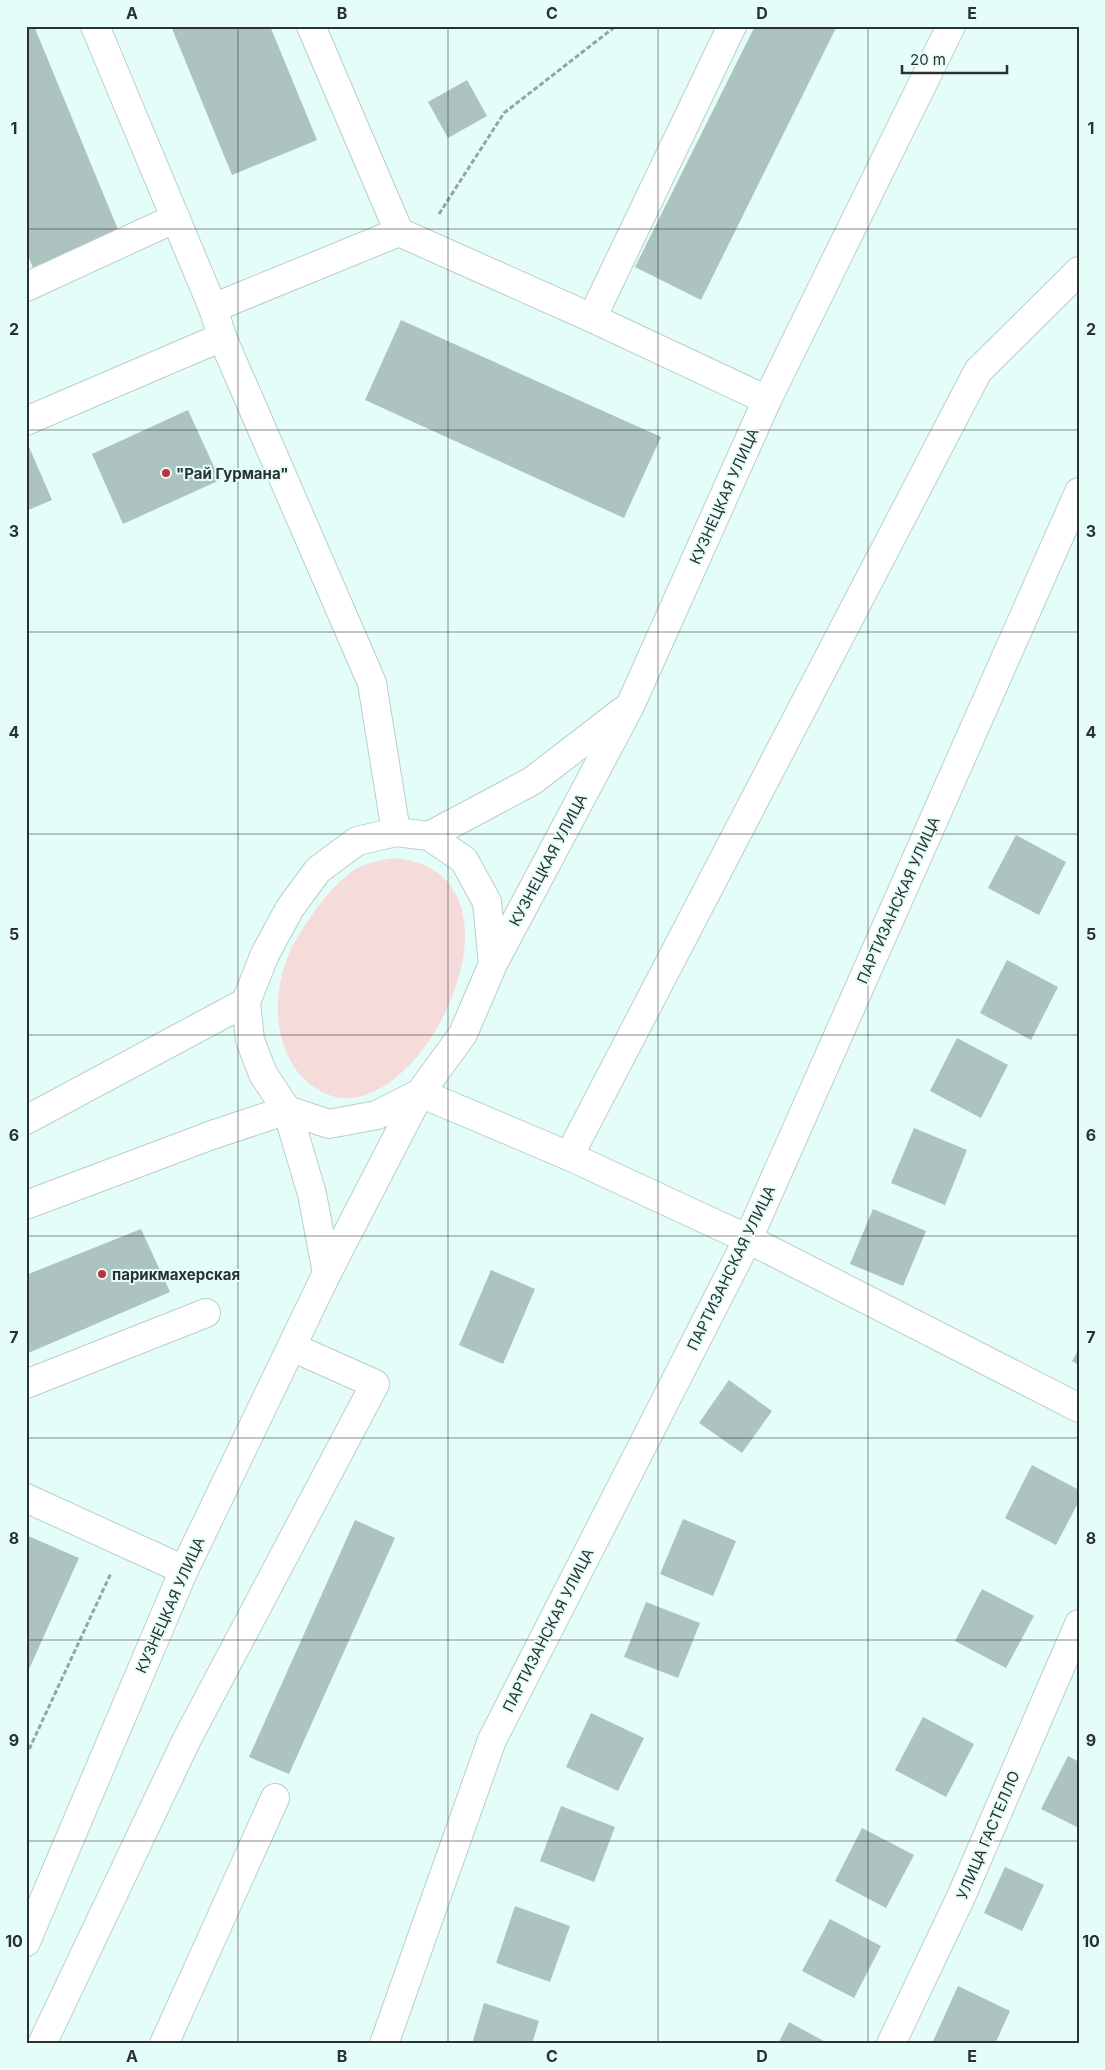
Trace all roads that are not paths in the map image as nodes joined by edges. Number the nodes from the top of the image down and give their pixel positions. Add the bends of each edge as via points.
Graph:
1 (95, 26) edge
2 (311, 26) edge
3 (732, 26) edge
4 (951, 26) edge
5 (176, 218) junction
6 (410, 237) junction
7 (1079, 271) edge
8 (26, 287) edge
9 (213, 308) junction
10 (592, 318) junction
11 (222, 337) junction
12 (767, 400) junction
13 (26, 420) edge
14 (1079, 492) edge
15 (630, 706) junction
16 (396, 832) junction
17 (429, 836) junction
18 (493, 964) junction
19 (246, 1002) junction
20 (420, 1093) junction
21 (286, 1110) junction
22 (26, 1120) edge
23 (569, 1156) junction
24 (26, 1205) edge
25 (748, 1239) junction
26 (327, 1273) junction
27 (206, 1313) dead end
28 (292, 1346) junction
29 (26, 1384) edge
30 (1079, 1408) edge
31 (26, 1498) edge
32 (184, 1570) junction
33 (1079, 1624) edge
34 (275, 1798) dead end
35 (26, 1942) edge
36 (42, 2044) edge
37 (164, 2044) edge
38 (384, 2044) edge
39 (891, 2044) edge

1 - 5 street
2 - 6 street
3 - 10 street
4 - 12 street, КУЗНЕЦКАЯ УЛИЦА
5 - 8 street
5 - 9 street
6 - 9 street
6 - 10 street
7 - 23 street via 978,371
9 - 11 street
10 - 12 street
11 - 13 street
11 - 16 street via 372,683
12 - 15 street, КУЗНЕЦКАЯ УЛИЦА
14 - 25 street, ПАРТИЗАНСКАЯ УЛИЦА
15 - 17 street via 532,781
15 - 18 street, КУЗНЕЦКАЯ УЛИЦА
16 - 17 street
16 - 19 street via 357,842 318,870 290,908 265,954
17 - 18 street via 464,860 487,902
18 - 20 street, КУЗНЕЦКАЯ УЛИЦА via 463,1034
19 - 21 street via 250,1040 264,1074
19 - 22 street
20 - 21 street via 377,1115 329,1124
20 - 23 street
20 - 26 street, КУЗНЕЦКАЯ УЛИЦА
21 - 24 street
21 - 26 street via 312,1194
23 - 25 street
25 - 30 street
25 - 38 street, ПАРТИЗАНСКАЯ УЛИЦА via 492,1740
26 - 28 street, КУЗНЕЦКАЯ УЛИЦА
27 - 29 street
28 - 32 street, КУЗНЕЦКАЯ УЛИЦА
28 - 36 street via 375,1384 187,1738
31 - 32 street
32 - 35 street, КУЗНЕЦКАЯ УЛИЦА
33 - 39 street, УЛИЦА ГАСТЕЛЛО via 960,1899
34 - 37 street

